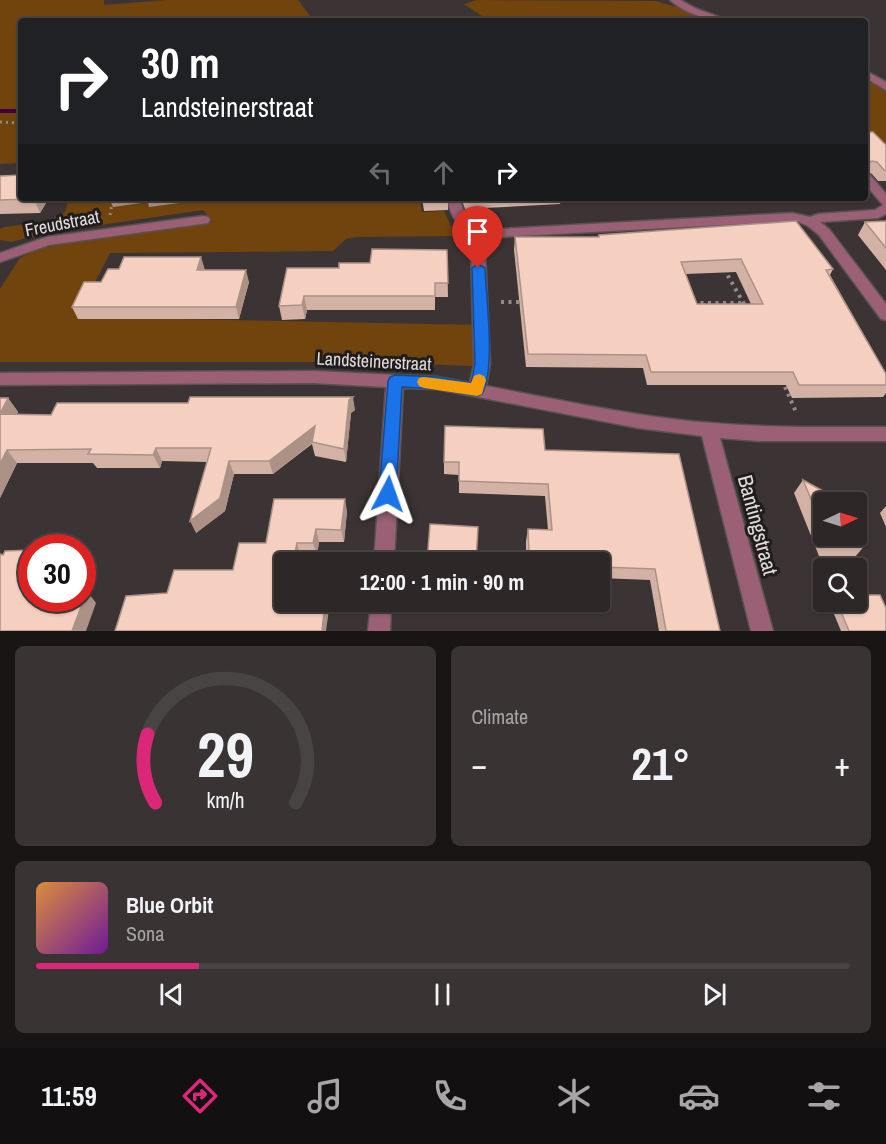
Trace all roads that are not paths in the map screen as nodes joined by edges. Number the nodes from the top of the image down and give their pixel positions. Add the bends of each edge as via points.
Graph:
1 (674, 0) edge
2 (716, 18) edge
3 (868, 75) edge
4 (886, 87) edge
5 (868, 180) edge
6 (454, 201) edge
7 (886, 202) edge
8 (886, 208) edge
9 (203, 220) dead end
10 (811, 221) junction
11 (484, 239) junction
12 (0, 258) edge
13 (886, 315) edge
14 (0, 379) edge
15 (395, 381) junction
16 (477, 390) junction
17 (709, 430) junction
18 (886, 434) edge
19 (385, 552) edge
20 (380, 612) edge
21 (379, 631) edge
22 (762, 631) edge

1 - 2 street
3 - 4 street
5 - 7 street
6 - 11 street via 464,227
8 - 10 street via 878,214
9 - 12 street, Freudstraat via 47,241
10 - 11 street via 792,217 501,233
10 - 13 street via 824,232
11 - 16 street via 478,251 482,364
14 - 15 street, Landsteinerstraat via 314,377
15 - 16 street, Landsteinerstraat
15 - 19 street
16 - 17 street, Landsteinerstraat via 638,421
17 - 18 street, Landsteinerstraat
17 - 22 street, Bantingstraat
20 - 21 street

